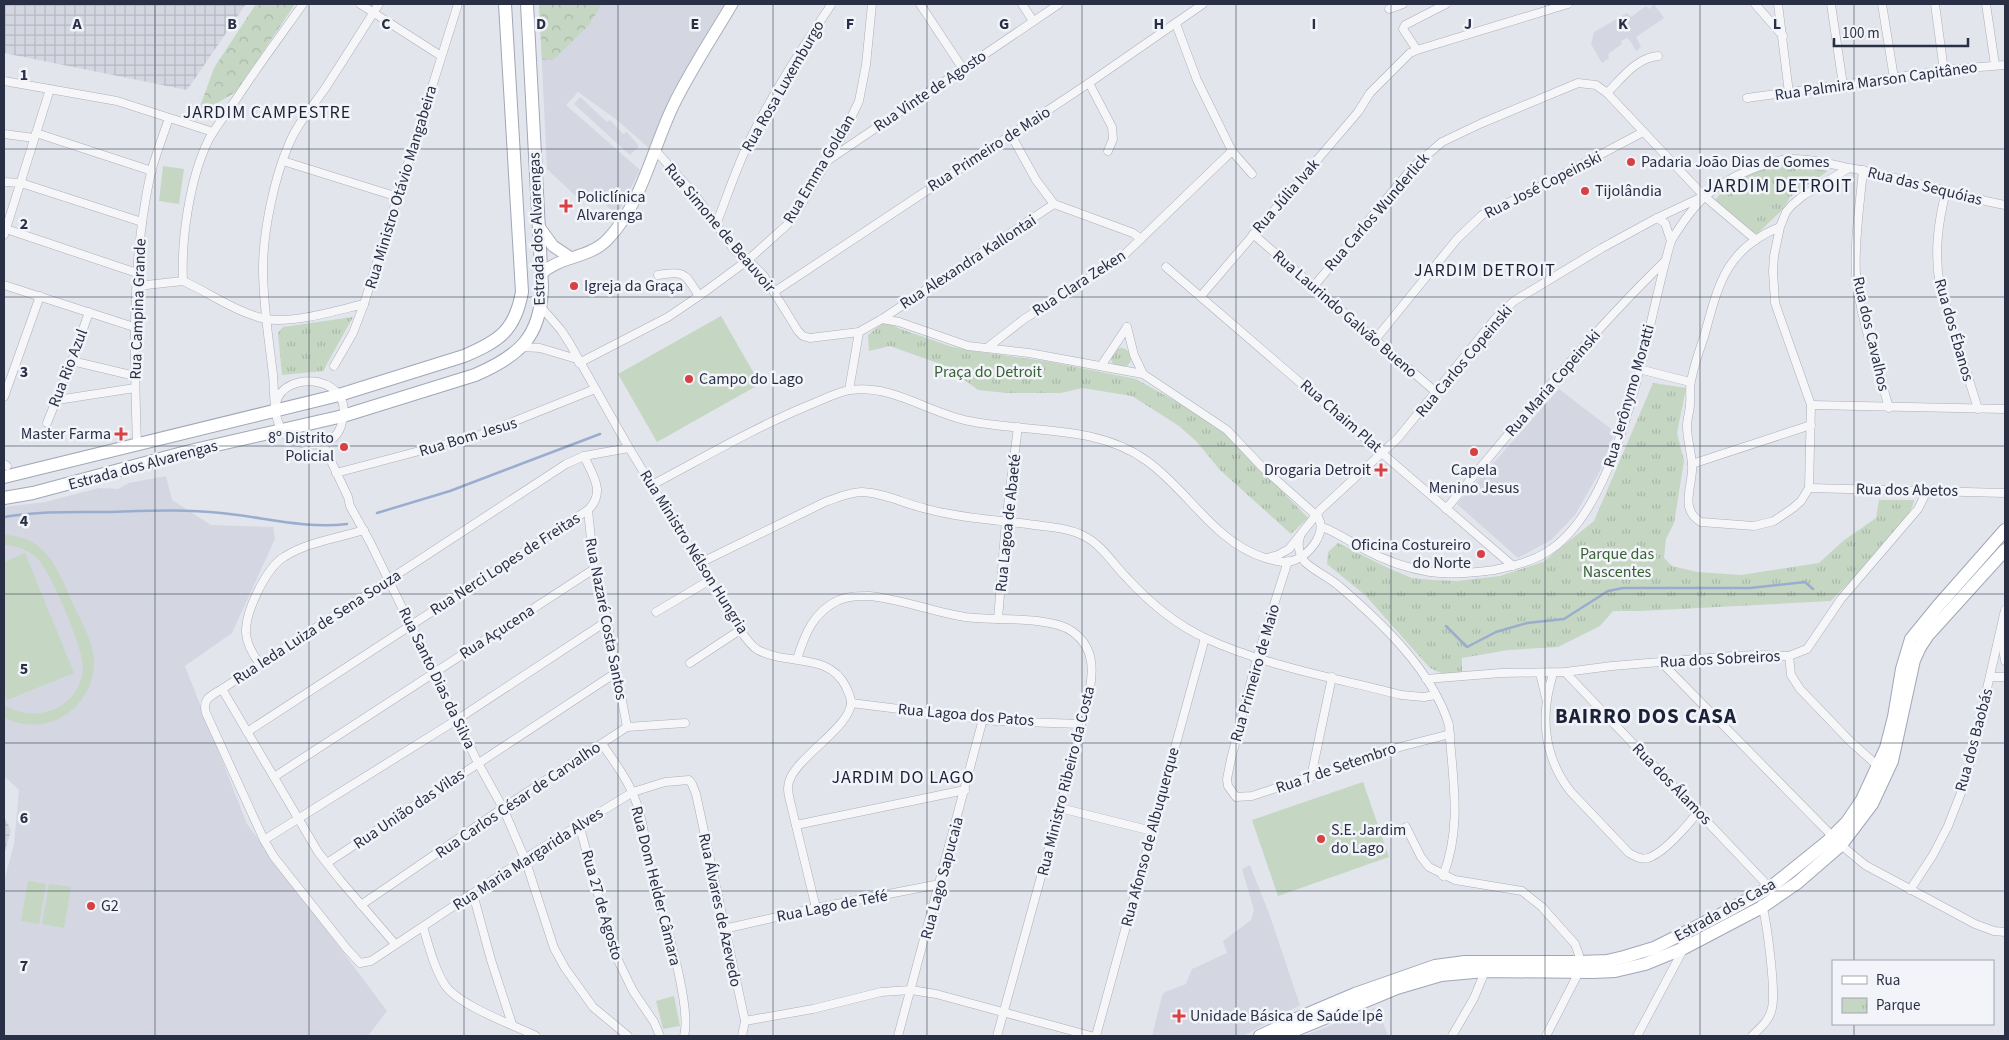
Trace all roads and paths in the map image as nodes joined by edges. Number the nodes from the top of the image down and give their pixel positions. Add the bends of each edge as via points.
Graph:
1 (303, 4) edge
2 (360, 4) edge
3 (380, 4) edge
4 (458, 4) edge
5 (506, 4) edge
6 (527, 4) edge
7 (732, 4) edge
8 (832, 4) edge
9 (872, 4) edge
10 (920, 4) edge
11 (1022, 4) edge
12 (1058, 4) edge
13 (1402, 4) edge
14 (1446, 4) edge
15 (1568, 4) edge
16 (1755, 4) edge
17 (1778, 4) edge
18 (1831, 4) edge
19 (1882, 4) edge
20 (1935, 4) edge
21 (1986, 4) edge
22 (1197, 5) edge
23 (1544, 7) edge
24 (1389, 9) dead end
25 (374, 12) junction
26 (1033, 21) junction
27 (1176, 24) junction
28 (1783, 36) junction
29 (1417, 50) junction
30 (441, 56) junction
31 (1658, 56) dead end
32 (1995, 65) junction
33 (2005, 65) edge
34 (964, 69) junction
35 (1944, 71) junction
36 (1894, 78) junction
37 (4, 81) edge
38 (1089, 83) junction
39 (1843, 85) junction
40 (50, 89) junction
41 (1789, 92) junction
42 (1607, 93) junction
43 (1747, 98) dead end
44 (169, 118) junction
45 (214, 132) junction
46 (1643, 132) junction
47 (4, 134) edge
48 (1011, 135) junction
49 (35, 136) junction
50 (656, 151) junction
51 (1108, 151) dead end
52 (1232, 151) junction
53 (283, 161) junction
54 (827, 161) junction
55 (1849, 168) junction
56 (1863, 170) junction
57 (152, 171) junction
58 (1252, 174) dead end
59 (4, 182) edge
60 (21, 183) junction
61 (1946, 191) junction
62 (1704, 196) junction
63 (398, 197) junction
64 (1054, 204) junction
65 (2005, 205) edge
66 (1657, 218) junction
67 (142, 222) junction
68 (716, 225) junction
69 (1780, 227) junction
70 (540, 228) junction
71 (5, 232) edge
72 (1253, 234) junction
73 (1140, 239) junction
74 (1756, 240) junction
75 (1671, 241) junction
76 (571, 258) junction
77 (748, 260) junction
78 (1665, 261) junction
79 (1166, 268) dead end
80 (136, 273) junction
81 (541, 274) junction
82 (658, 275) dead end
83 (183, 281) junction
84 (4, 285) edge
85 (137, 286) junction
86 (1314, 286) junction
87 (774, 292) junction
88 (40, 296) junction
89 (700, 296) junction
90 (1201, 296) junction
91 (364, 304) junction
92 (541, 307) junction
93 (89, 312) junction
94 (266, 319) junction
95 (882, 319) junction
96 (134, 327) junction
97 (859, 332) junction
98 (1374, 340) junction
99 (522, 347) junction
100 (987, 348) junction
101 (72, 361) junction
102 (578, 361) junction
103 (334, 366) dead end
104 (1101, 366) junction
105 (1639, 369) junction
106 (1142, 374) junction
107 (135, 376) junction
108 (274, 379) junction
109 (1690, 382) junction
110 (289, 386) junction
111 (135, 388) junction
112 (595, 389) junction
113 (849, 390) junction
114 (1437, 393) junction
115 (339, 395) junction
116 (4, 397) edge
117 (57, 400) junction
118 (1811, 405) junction
119 (276, 407) junction
120 (1889, 408) junction
121 (1978, 409) junction
122 (2005, 409) edge
123 (343, 416) junction
124 (47, 423) dead end
125 (1811, 425) junction
126 (1018, 427) junction
127 (282, 430) junction
128 (137, 444) junction
129 (323, 444) junction
130 (629, 448) junction
131 (1383, 452) junction
132 (584, 456) junction
133 (1692, 464) junction
134 (5, 469) edge
135 (122, 470) junction
136 (336, 473) junction
137 (652, 485) junction
138 (1809, 488) junction
139 (1927, 491) junction
140 (2005, 494) edge
141 (4, 498) edge
142 (1446, 509) junction
143 (588, 510) junction
144 (1316, 515) junction
145 (1006, 521) junction
146 (362, 527) junction
147 (1322, 527) junction
148 (2005, 530) edge
149 (1300, 536) junction
150 (1310, 550) junction
151 (2005, 550) edge
152 (1302, 556) junction
153 (1267, 558) junction
154 (1288, 562) junction
155 (700, 564) junction
156 (1513, 566) junction
157 (1315, 568) junction
158 (594, 569) junction
159 (388, 580) junction
160 (710, 580) junction
161 (2005, 610) edge
162 (656, 612) dead end
163 (998, 619) junction
164 (607, 622) junction
165 (411, 625) junction
166 (740, 630) junction
167 (2001, 633) junction
168 (1205, 638) junction
169 (1788, 656) junction
170 (1257, 658) junction
171 (797, 659) junction
172 (1910, 659) junction
173 (2005, 661) edge
174 (1661, 662) junction
175 (690, 663) dead end
176 (260, 664) junction
177 (617, 672) junction
178 (1565, 672) junction
179 (435, 673) junction
180 (1540, 673) junction
181 (1553, 673) junction
182 (1990, 676) junction
183 (1332, 677) junction
184 (2005, 677) edge
185 (1426, 680) junction
186 (222, 689) junction
187 (1435, 695) junction
188 (1547, 700) junction
189 (851, 703) junction
190 (458, 719) junction
191 (984, 719) junction
192 (685, 724) dead end
193 (1081, 724) junction
194 (627, 727) junction
195 (248, 732) junction
196 (1450, 734) junction
197 (602, 744) junction
198 (478, 763) junction
199 (1883, 770) junction
200 (274, 777) junction
201 (1311, 777) junction
202 (692, 784) joint
203 (1228, 786) joint
204 (965, 790) junction
205 (632, 792) junction
206 (503, 808) junction
207 (1060, 808) junction
208 (1698, 812) junction
209 (298, 818) junction
210 (579, 824) junction
211 (796, 825) junction
212 (1406, 827) dead end
213 (1152, 831) junction
214 (264, 840) junction
215 (1837, 841) junction
216 (525, 859) junction
217 (327, 863) junction
218 (1443, 876) junction
219 (940, 884) junction
220 (1910, 890) junction
221 (1774, 892) junction
222 (473, 894) junction
223 (1758, 894) junction
224 (361, 905) junction
225 (1762, 907) junction
226 (816, 908) junction
227 (423, 927) junction
228 (724, 928) junction
229 (2005, 932) edge
230 (1683, 934) junction
231 (395, 944) junction
232 (1684, 948) junction
233 (1486, 967) junction
234 (1580, 967) junction
235 (1406, 980) junction
236 (911, 990) junction
237 (1003, 1013) junction
238 (745, 1021) junction
239 (512, 1024) junction
240 (536, 1036) edge
241 (628, 1036) edge
242 (660, 1036) edge
243 (684, 1036) edge
244 (742, 1036) edge
245 (898, 1036) edge
246 (997, 1036) edge
247 (1091, 1036) edge
248 (1096, 1036) edge
249 (1260, 1036) edge
250 (1281, 1036) edge
251 (1452, 1036) edge
252 (1546, 1036) edge
253 (1637, 1036) edge
254 (1752, 1036) edge

1 - 45 street
2 - 25 street
3 - 25 street
4 - 30 street, Rua Ministro Otávio Mangabeira
5 - 115 main road, Estrada dos Alvarengas via 522,292 519,310 512,325 483,348
6 - 70 main road, Estrada dos Alvarengas
7 - 50 street via 682,88
8 - 68 street, Rua Rosa Luxemburgo via 755,131
9 - 54 street, Rua Emma Goldan via 859,101
10 - 34 street
11 - 26 street
12 - 26 street, Rua Vinte de Agosto
13 - 24 street
14 - 29 street via 1404,25 1403,29
15 - 23 street
16 - 28 street
17 - 28 street
18 - 39 street
19 - 36 street
20 - 35 street
21 - 32 street
22 - 27 street, Rua Primeiro de Maio
23 - 29 street
25 - 30 street
25 - 53 street via 298,127
26 - 34 street, Rua Vinte de Agosto
27 - 38 street, Rua Primeiro de Maio
27 - 52 street via 1197,80
28 - 41 street
29 - 72 street, Rua Júlia Ivak via 1402,60 1370,94
30 - 63 street, Rua Ministro Otávio Mangabeira
31 - 42 street via 1638,62
32 - 33 street, Rua Palmira Marson Capitâneo
32 - 35 street, Rua Palmira Marson Capitâneo
34 - 54 street, Rua Vinte de Agosto
35 - 36 street, Rua Palmira Marson Capitâneo
36 - 39 street, Rua Palmira Marson Capitâneo
37 - 40 street
38 - 48 street, Rua Primeiro de Maio
38 - 51 street via 1112,127 1113,139
39 - 41 street, Rua Palmira Marson Capitâneo
40 - 44 street via 118,101
40 - 49 street
41 - 43 street, Rua Palmira Marson Capitâneo
42 - 46 street, Rua Carlos Wunderlick
42 - 86 street, Rua Carlos Wunderlick via 1596,85 1578,83 1442,142 1413,167
44 - 45 street
44 - 57 street, Rua Campina Grande
45 - 83 street via 194,181 184,241
46 - 62 street, Rua Carlos Wunderlick
46 - 98 street, Rua José Copeinski via 1482,215 1457,238
47 - 49 street
48 - 64 street via 1036,180
48 - 87 street, Rua Primeiro de Maio
49 - 57 street
49 - 60 street
50 - 68 street, Rua Simone de Beauvoir
50 - 76 street via 618,227 595,250
52 - 58 street
52 - 73 street, Rua Clara Zeken
53 - 63 street
53 - 94 street via 273,196 263,267
54 - 77 street, Rua Emma Goldan via 788,224
55 - 56 street, Rua das Sequóias
55 - 62 street via 1786,159 1731,178
55 - 69 street, Rua das Sequóias via 1797,200 1786,212
56 - 61 street, Rua das Sequóias
56 - 120 street, Rua dos Cavalhos via 1857,240 1858,294
57 - 67 street, Rua Campina Grande
59 - 60 street
60 - 67 street
60 - 71 street
61 - 65 street, Rua das Sequóias
61 - 121 street, Rua dos Ébanos via 1936,252 1937,269
62 - 66 street, Rua Carlos Copeinski
62 - 74 street, Rua Carlos Wunderlick
62 - 75 street, Rua Jerônymo Moratti
63 - 91 street, Rua Ministro Otávio Mangabeira
64 - 73 street via 1133,233
64 - 95 street, Rua Alexandra Kallontai
66 - 75 street via 1665,223
66 - 114 street, Rua Carlos Copeinski via 1514,301 1495,319
67 - 80 street, Rua Campina Grande
68 - 77 street, Rua Simone de Beauvoir via 734,250
69 - 74 street
69 - 118 street via 1773,271 1775,303
70 - 76 street via 552,246
70 - 81 main road, Estrada dos Alvarengas
71 - 80 street
72 - 86 street, Rua Laurindo Galvão Bueno
72 - 90 street, Rua Júlia Ivak
73 - 100 street, Rua Clara Zeken via 1121,258 1024,319
74 - 109 street via 1737,256 1719,284
75 - 78 street, Rua Jerônymo Moratti
76 - 81 street via 556,263
77 - 87 street, Rua Simone de Beauvoir
77 - 89 street, Rua Emma Goldan
78 - 105 street, Rua Jerônymo Moratti
78 - 142 street, Rua Maria Copeinski via 1585,344
79 - 90 street, Rua Chaim Plat
80 - 85 street, Rua Campina Grande
81 - 92 main road, Estrada dos Alvarengas
82 - 89 street via 682,273
83 - 85 street
83 - 94 street
84 - 88 street
85 - 96 street, Rua Campina Grande
86 - 98 street, Rua Laurindo Galvão Bueno
87 - 97 street, Rua Simone de Beauvoir via 803,336 818,338
88 - 93 street
88 - 116 street
89 - 102 street, Rua Emma Goldan via 668,317
90 - 131 street, Rua Chaim Plat
91 - 94 street via 291,319
91 - 103 street, Rua Ministro Otávio Mangabeira via 353,333
92 - 99 main road, Estrada dos Alvarengas via 535,327
92 - 102 street, Rua Ministro Nélson Hungria via 561,330
93 - 96 street
93 - 101 street, Rua Rio Azul
94 - 108 street
95 - 97 street, Rua Simone de Beauvoir
95 - 100 street via 949,341
96 - 107 street, Rua Campina Grande
97 - 113 street
98 - 114 street, Rua Laurindo Galvão Bueno
99 - 102 street via 540,348
99 - 123 main road, Estrada dos Alvarengas via 475,375
100 - 104 street
101 - 107 street
101 - 117 street, Rua Rio Azul
102 - 112 street, Rua Ministro Nélson Hungria
104 - 106 street
104 - 106 street via 1127,327
105 - 109 street
105 - 156 street, Rua Jerônymo Moratti via 1606,476 1588,509 1549,551
106 - 144 street via 1227,430 1263,468
107 - 111 street, Rua Campina Grande
108 - 110 street
108 - 119 street
109 - 133 street via 1687,436
110 - 115 street via 319,382
110 - 119 street via 281,392
111 - 117 street
111 - 128 street, Rua Campina Grande
112 - 130 street, Rua Ministro Nélson Hungria
112 - 136 street, Rua Bom Jesus via 480,435
113 - 126 street via 883,392 960,419
113 - 137 street via 766,424
114 - 131 street, Rua Carlos Copeinski
115 - 119 main road, Estrada dos Alvarengas
115 - 123 street
117 - 124 street, Rua Rio Azul
118 - 120 street
118 - 125 street
119 - 127 street
119 - 128 main road, Estrada dos Alvarengas
120 - 121 street
121 - 122 street
123 - 127 main road, Estrada dos Alvarengas
123 - 129 street via 337,433
125 - 133 street
125 - 138 street
126 - 145 street, Rua Lagoa de Abaeté
126 - 153 street via 1099,438 1130,450 1161,472 1217,529 1249,551
127 - 129 street via 288,438 298,442
127 - 135 main road, Estrada dos Alvarengas
128 - 134 main road, Estrada dos Alvarengas
128 - 135 main road
129 - 136 street, Rua Santo Dias da Silva
130 - 132 street, Rua Ieda Luiza de Sena Souza
130 - 137 street, Rua Ministro Nélson Hungria
131 - 142 street, Rua Chaim Plat
131 - 144 street, Rua Carlos Copeinski
132 - 143 street, Rua Nazaré Costa Santos via 598,492
132 - 159 street, Rua Ieda Luiza de Sena Souza via 566,464
133 - 138 street via 1688,506 1701,522 1754,526 1774,521 1797,505
135 - 141 main road, Estrada dos Alvarengas
136 - 146 street, Rua Santo Dias da Silva
137 - 155 street, Rua Ministro Nélson Hungria
138 - 139 street, Rua dos Abetos
139 - 140 street, Rua dos Abetos
139 - 169 street, Rua dos Sobreiros via 1918,509 1841,599 1807,649
142 - 156 street, Rua Chaim Plat
143 - 158 street, Rua Nazaré Costa Santos
143 - 165 street, Rua Nerci Lopes de Freitas
144 - 147 street
144 - 149 street, Rua Carlos Copeinski
145 - 155 street via 927,509 890,497 859,492 825,502
145 - 163 street, Rua Lagoa de Abaeté
145 - 168 street via 1084,536 1166,614
146 - 159 street, Rua Santo Dias da Silva
146 - 176 street via 296,550 274,565 264,579 246,632 252,652
147 - 150 street
147 - 156 street, Rua Jerônymo Moratti via 1406,567 1457,574
148 - 172 main road, Estrada dos Casa via 1917,630 1911,639
149 - 152 street via 1298,546
149 - 153 street, Rua Carlos Copeinski via 1284,552
150 - 152 street
150 - 157 street
151 - 172 main road, Estrada dos Casa
152 - 154 street
152 - 157 street
153 - 154 street
154 - 170 street, Rua Primeiro de Maio
155 - 160 street, Rua Ministro Nélson Hungria
157 - 185 street via 1375,620 1414,662
158 - 164 street, Rua Nazaré Costa Santos
158 - 179 street, Rua Açucena
159 - 165 street, Rua Santo Dias da Silva
159 - 176 street, Rua Ieda Luiza de Sena Souza
160 - 162 street
160 - 166 street, Rua Ministro Nélson Hungria
161 - 167 street, Rua dos Baobás
163 - 171 street, Rua Ministro Ribeiro da Costa via 965,617 893,600 852,596 823,610 811,621
163 - 193 street, Rua Ministro Ribeiro da Costa via 1062,626 1084,641 1089,650 1092,681
164 - 177 street, Rua Nazaré Costa Santos
164 - 190 street
165 - 179 street, Rua Santo Dias da Silva
165 - 195 street, Rua Nerci Lopes de Freitas
166 - 171 street, Rua Ministro Nélson Hungria via 756,649
166 - 175 street
167 - 173 street
167 - 182 street, Rua dos Baobás
168 - 170 street
168 - 213 street, Rua Afonso de Albuquerque
169 - 174 street, Rua dos Sobreiros
169 - 199 street via 1794,683
170 - 183 street
170 - 203 street, Rua Primeiro de Maio via 1231,759
171 - 189 street, Rua Ministro Nélson Hungria via 826,666 836,672 844,682
172 - 199 main road, Estrada dos Casa
174 - 178 street, Rua dos Sobreiros
174 - 215 street
176 - 186 street, Rua Ieda Luiza de Sena Souza
177 - 194 street, Rua Nazaré Costa Santos
177 - 198 street, Rua União das Vilas
178 - 181 street, Rua dos Sobreiros
178 - 208 street, Rua dos Álamos
179 - 190 street, Rua Santo Dias da Silva
179 - 200 street, Rua Açucena
180 - 181 street
180 - 185 street
180 - 188 street
181 - 188 street
182 - 184 street
182 - 220 street, Rua dos Baobás via 1966,780 1948,826
183 - 187 street via 1400,695
183 - 201 street
185 - 187 street
186 - 195 street, Rua Ieda Luiza de Sena Souza
186 - 214 street via 206,700 206,713
187 - 196 street via 1446,715
188 - 208 street via 1548,743 1563,782 1629,853 1638,858 1648,858
189 - 191 street, Rua Lagoa dos Patos
189 - 211 street via 843,720 795,769 789,780 788,791
190 - 198 street, Rua Santo Dias da Silva
190 - 209 street
191 - 193 street, Rua Lagoa dos Patos
191 - 204 street, Rua Lago Sapucaia
192 - 194 street
193 - 207 street, Rua Ministro Ribeiro da Costa
194 - 197 street, Rua Carlos César de Carvalho
195 - 200 street, Rua Ieda Luiza de Sena Souza
196 - 201 street, Rua 7 de Setembro
196 - 218 street via 1456,817
197 - 205 street, Rua Dom Helder Câmara
197 - 206 street, Rua Carlos César de Carvalho
198 - 206 street, Rua Santo Dias da Silva
198 - 217 street, Rua União das Vilas
199 - 215 main road, Estrada dos Casa
200 - 209 street, Rua Ieda Luiza de Sena Souza
201 - 203 street, Rua 7 de Setembro via 1242,798 1236,797
202 - 205 street, Rua Maria Margarida Alves via 689,780 675,780
202 - 228 street, Rua Álvares de Azevedo
204 - 211 street
204 - 219 street, Rua Lago Sapucaia
205 - 210 street, Rua Maria Margarida Alves
205 - 243 street, Rua Dom Helder Câmara via 680,985 685,1011
206 - 216 street, Rua Santo Dias da Silva
206 - 224 street, Rua Carlos César de Carvalho
207 - 213 street
207 - 237 street, Rua Ministro Ribeiro da Costa
208 - 221 street, Rua dos Álamos
209 - 214 street
209 - 217 street, Rua Ieda Luiza de Sena Souza
210 - 216 street, Rua Maria Margarida Alves
210 - 242 street, Rua 27 de Agosto via 613,950
211 - 226 street
212 - 218 street via 1421,857
213 - 248 street, Rua Afonso de Albuquerque
214 - 231 street, Rua Maria Margarida Alves via 354,958 364,963 371,961
215 - 220 street via 1865,865
215 - 221 main road, Estrada dos Casa
216 - 222 street, Rua Maria Margarida Alves
216 - 241 street, Rua Santo Dias da Silva via 546,928 565,968 593,1007
217 - 224 street, Rua Ieda Luiza de Sena Souza
218 - 234 street via 1522,890 1569,936 1578,949
219 - 226 street, Rua Lago de Tefé
219 - 236 street, Rua Lago Sapucaia
220 - 229 street via 1975,924
221 - 223 main road, Estrada dos Casa
221 - 225 main road, Estrada dos Casa
222 - 227 street, Rua Maria Margarida Alves
222 - 239 street via 490,960
223 - 225 street
223 - 230 main road, Estrada dos Casa
224 - 231 street, Rua Ieda Luiza de Sena Souza
225 - 232 main road, Estrada dos Casa
225 - 254 street via 1773,998 1768,1019
226 - 228 street, Rua Lago de Tefé
227 - 231 street, Rua Maria Margarida Alves
227 - 239 street via 439,974 455,997
228 - 238 street, Rua Álvares de Azevedo
230 - 232 street
230 - 234 main road, Estrada dos Casa via 1654,948
232 - 234 main road, Estrada dos Casa via 1659,960 1615,971
232 - 253 street
233 - 234 main road, Estrada dos Casa
233 - 235 main road, Estrada dos Casa via 1451,963 1424,968
233 - 251 street via 1474,998
234 - 252 street
235 - 249 main road, Estrada dos Casa via 1303,1016
235 - 250 main road, Estrada dos Casa
236 - 237 street
236 - 238 street via 880,992
236 - 245 street, Rua Lago Sapucaia
237 - 246 street, Rua Ministro Ribeiro da Costa
237 - 247 street
238 - 244 street, Rua Álvares de Azevedo
239 - 240 street

